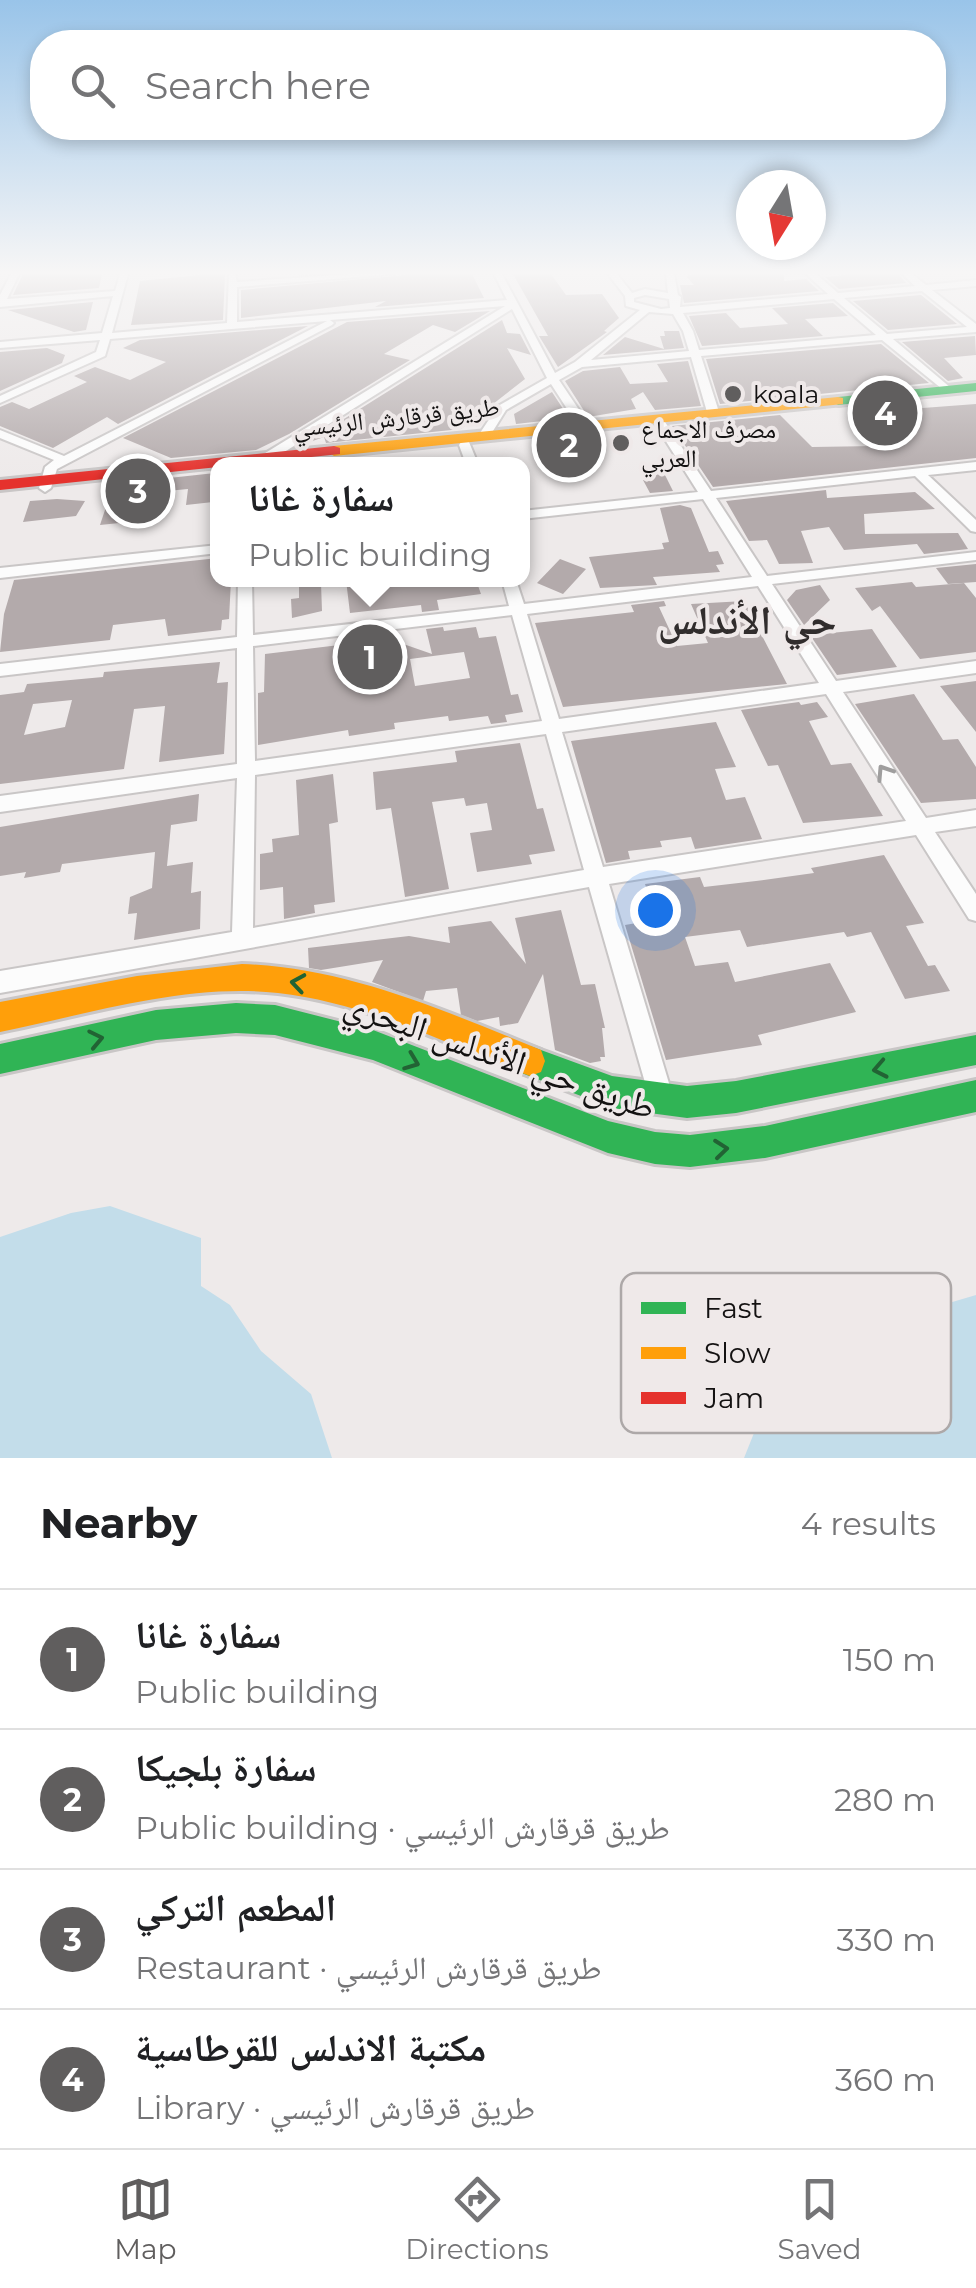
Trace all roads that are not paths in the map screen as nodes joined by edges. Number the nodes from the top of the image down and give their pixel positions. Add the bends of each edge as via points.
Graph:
1 (27, 342) edge
2 (106, 342) edge
3 (127, 342) edge
4 (292, 342) edge
5 (453, 342) edge
6 (534, 342) edge
7 (606, 342) edge
8 (691, 342) edge
9 (837, 342) edge
10 (887, 342) edge
11 (0, 344) edge
12 (101, 354) junction
13 (694, 355) junction
14 (580, 364) junction
15 (552, 377) junction
16 (976, 387) edge
17 (946, 390) junction
18 (976, 395) edge
19 (0, 400) edge
20 (712, 412) junction
21 (661, 424) junction
22 (587, 429) junction
23 (0, 434) edge
24 (474, 448) edge
25 (274, 457) edge
26 (331, 457) edge
27 (64, 460) junction
28 (976, 466) edge
29 (210, 467) edge
30 (210, 471) edge
31 (920, 474) junction
32 (47, 484) junction
33 (0, 489) edge
34 (708, 498) junction
35 (530, 514) edge
36 (976, 528) edge
37 (210, 550) edge
38 (976, 556) edge
39 (0, 573) edge
40 (761, 581) junction
41 (245, 587) edge
42 (510, 587) edge
43 (518, 609) junction
44 (247, 640) junction
45 (976, 667) edge
46 (0, 670) edge
47 (828, 686) junction
48 (554, 729) junction
49 (246, 768) junction
50 (0, 804) edge
51 (976, 818) edge
52 (920, 827) junction
53 (594, 877) junction
54 (976, 912) edge
55 (242, 940) junction
56 (0, 982) edge
57 (0, 1017) edge
58 (976, 1050) edge
59 (0, 1059) edge
60 (976, 1096) edge
61 (662, 1101) junction

1 - 11 street
2 - 12 street
3 - 12 street
4 - 27 street
5 - 25 street
6 - 15 street
7 - 14 street
8 - 13 street
9 - 13 street
10 - 17 street
12 - 19 street
13 - 14 street
13 - 20 street
14 - 15 street
15 - 22 street
15 - 24 street via 502,408
16 - 17 main road, طريق قرقارش الرئيسي
17 - 20 main road, طريق قرقارش الرئيسي
18 - 21 main road, طريق قرقارش الرئيسي
20 - 22 main road, طريق قرقارش الرئيسي
21 - 22 main road, طريق قرقارش الرئيسي
21 - 34 street
22 - 24 main road, طريق قرقارش الرئيسي
23 - 27 street
24 - 26 main road, طريق قرقارش الرئيسي
27 - 32 street via 50,468
28 - 31 street
29 - 32 main road, طريق قرقارش الرئيسي
30 - 32 main road, طريق قرقارش الرئيسي
31 - 34 street
31 - 36 street
32 - 33 main road, طريق قرقارش الرئيسي
34 - 35 street
34 - 40 street
37 - 39 street
38 - 40 street
40 - 43 street
40 - 47 street
41 - 44 street
42 - 43 street
43 - 44 street
43 - 48 street
44 - 46 street
44 - 49 street
45 - 47 street
47 - 48 street
52 -> 47 street
48 - 49 street
48 - 53 street
49 - 50 street
49 - 55 street
51 - 52 street
52 - 53 street
52 - 54 street
53 - 55 street
53 - 61 street
55 - 56 street
61 -> 57 main road, طريق حي الأندلس البحري via 588,1084 366,999 274,979 176,984
58 -> 61 main road, طريق حي الأندلس البحري via 724,1099
59 -> 60 main road, طريق حي الأندلس البحري via 182,1022 270,1020 354,1040 585,1130 669,1150 753,1145

